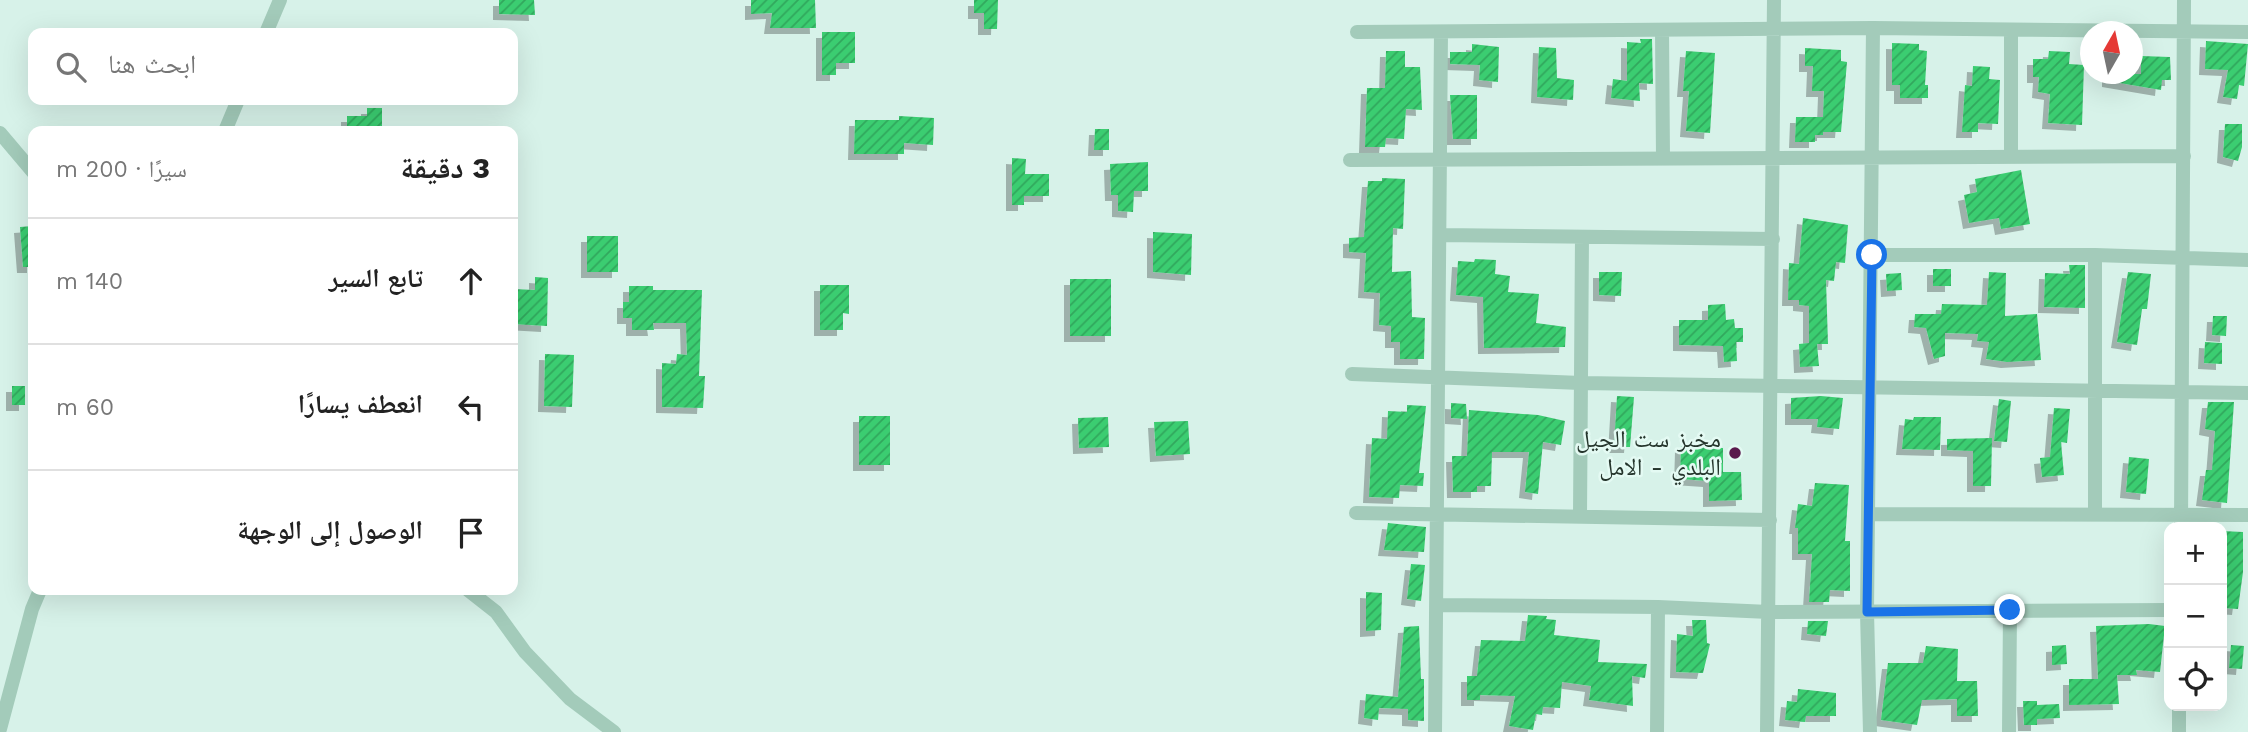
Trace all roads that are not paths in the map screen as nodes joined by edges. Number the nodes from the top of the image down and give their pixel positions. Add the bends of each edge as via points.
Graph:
1 (280, 0) edge
2 (1774, 0) edge
3 (2184, 0) edge
4 (268, 28) edge
5 (1873, 28) junction
6 (1662, 30) junction
7 (1774, 30) junction
8 (2011, 30) junction
9 (2183, 31) junction
10 (1357, 32) dead end
11 (1441, 32) junction
12 (2248, 32) edge
13 (236, 105) edge
14 (227, 126) edge
15 (0, 133) edge
16 (1873, 156) junction
17 (2011, 156) junction
18 (2184, 156) junction
19 (1774, 157) junction
20 (1662, 158) junction
21 (1441, 159) junction
22 (1350, 160) dead end
23 (28, 166) edge
24 (1441, 235) junction
25 (1582, 236) junction
26 (1773, 239) junction
27 (1872, 255) junction
28 (2095, 256) junction
29 (2183, 258) junction
30 (2248, 261) edge
31 (1352, 374) dead end
32 (1439, 375) junction
33 (1581, 383) junction
34 (1771, 386) junction
35 (1871, 386) junction
36 (2094, 388) junction
37 (2182, 390) junction
38 (2248, 393) edge
39 (1356, 513) dead end
40 (1437, 513) junction
41 (1870, 514) junction
42 (2095, 514) junction
43 (2248, 515) edge
44 (1580, 516) junction
45 (1770, 520) junction
46 (2181, 521) edge
47 (39, 595) edge
48 (474, 595) edge
49 (1437, 605) junction
50 (1658, 607) junction
51 (2010, 610) junction
52 (2164, 610) edge
53 (1769, 612) junction
54 (1867, 612) junction
55 (2179, 711) edge
56 (0, 729) edge
57 (614, 732) edge
58 (1435, 732) edge
59 (1657, 732) edge
60 (1767, 732) edge
61 (1870, 732) edge
62 (2009, 732) edge
63 (2179, 732) edge

1 - 4 street
2 - 7 street
3 - 9 street
5 - 7 street
5 - 8 street
5 - 16 street
6 - 7 street
6 - 11 street
6 - 20 street
7 - 19 street
8 - 9 street
8 - 17 street
9 - 12 street
9 - 18 street
10 - 11 street
11 - 21 street
13 - 14 street
15 - 23 street
16 - 17 street
16 - 19 street
16 - 27 street
17 - 18 street
18 - 29 street
19 - 20 street
19 - 26 street
20 - 21 street
21 - 22 street
21 - 24 street
24 - 25 street
24 - 32 street
25 - 26 street
25 - 33 street
26 - 34 street
27 - 28 street
27 - 35 street
28 - 29 street
28 - 36 street
29 - 30 street
29 - 37 street
31 - 32 street
32 - 33 street
32 - 40 street
33 - 34 street
33 - 44 street
34 - 35 street
34 - 45 street
35 - 36 street
35 - 41 street
36 - 37 street
36 - 42 street
37 - 38 street
37 - 46 street
39 - 40 street
40 - 44 street
40 - 49 street
41 - 42 street
41 - 54 street
42 - 46 street
43 - 46 street
44 - 45 street
45 - 53 street
47 - 56 street
48 - 57 street via 496,612 525,652 570,699
49 - 50 street
49 - 58 street
50 - 53 street
50 - 59 street
51 - 52 street
51 - 54 street
51 - 62 street
53 - 54 street
53 - 60 street
54 - 61 street
55 - 63 street

